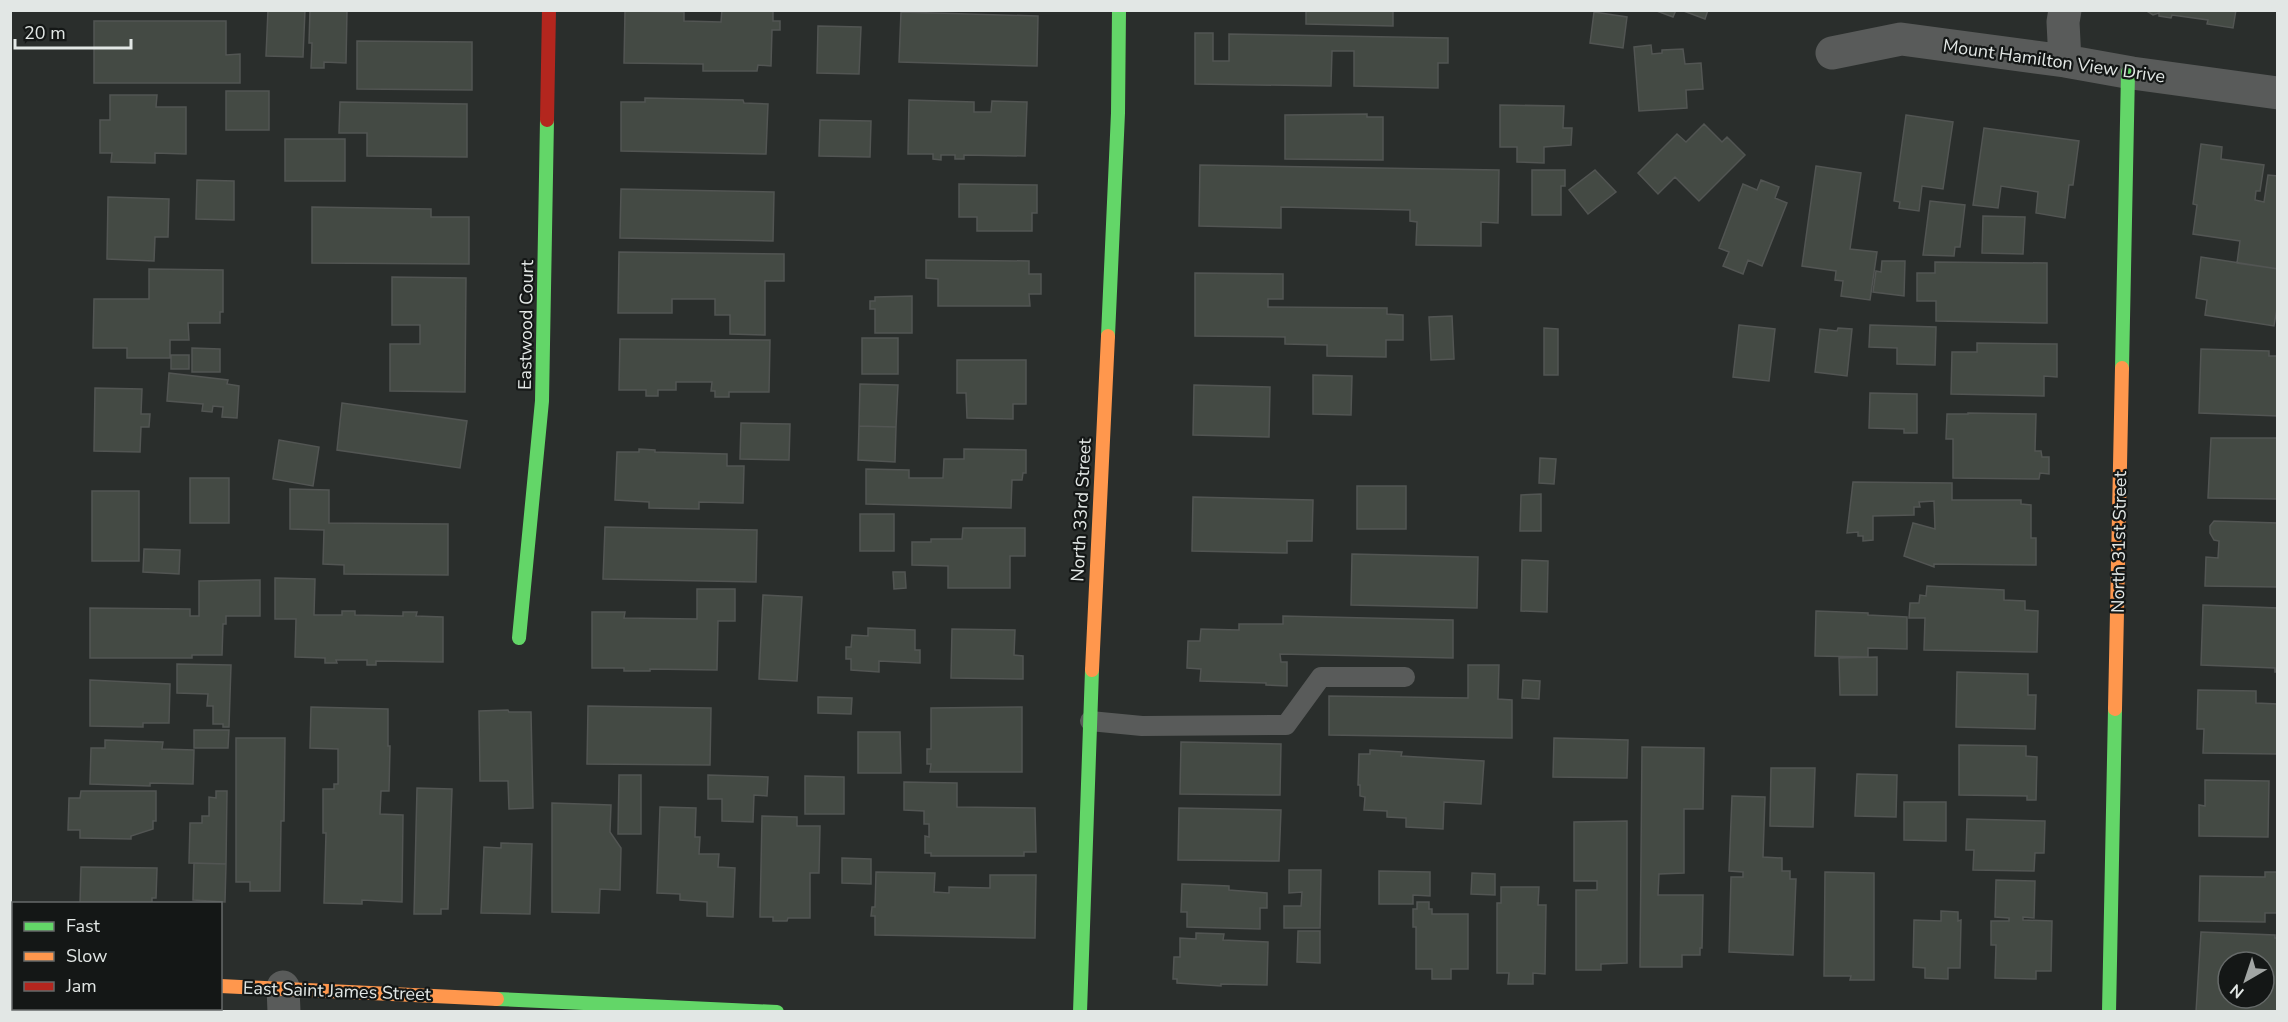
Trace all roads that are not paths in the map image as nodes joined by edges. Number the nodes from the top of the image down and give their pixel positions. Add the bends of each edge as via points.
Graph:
1 (549, 10) edge
2 (1119, 10) edge
3 (2065, 10) edge
4 (1832, 53) dead end
5 (2065, 61) junction
6 (2128, 72) junction
7 (2277, 93) edge
8 (519, 638) dead end
9 (1405, 677) dead end
10 (1090, 721) junction
11 (222, 986) edge
12 (284, 999) edge
13 (777, 1011) edge
14 (1080, 1011) edge
15 (2109, 1011) edge

1 - 8 street, Eastwood Court via 542,401
2 - 10 street, North 33rd Street
3 - 5 street
4 - 5 street, Mount Hamilton View Drive via 1901,39
5 - 6 street, Mount Hamilton View Drive
6 - 7 street, Mount Hamilton View Drive
6 - 15 street, North 31st Street
9 - 10 lane via 1321,676 1286,725 1142,726
10 - 14 street, North 33rd Street
11 - 12 street, East Saint James Street
12 - 13 street, East Saint James Street

